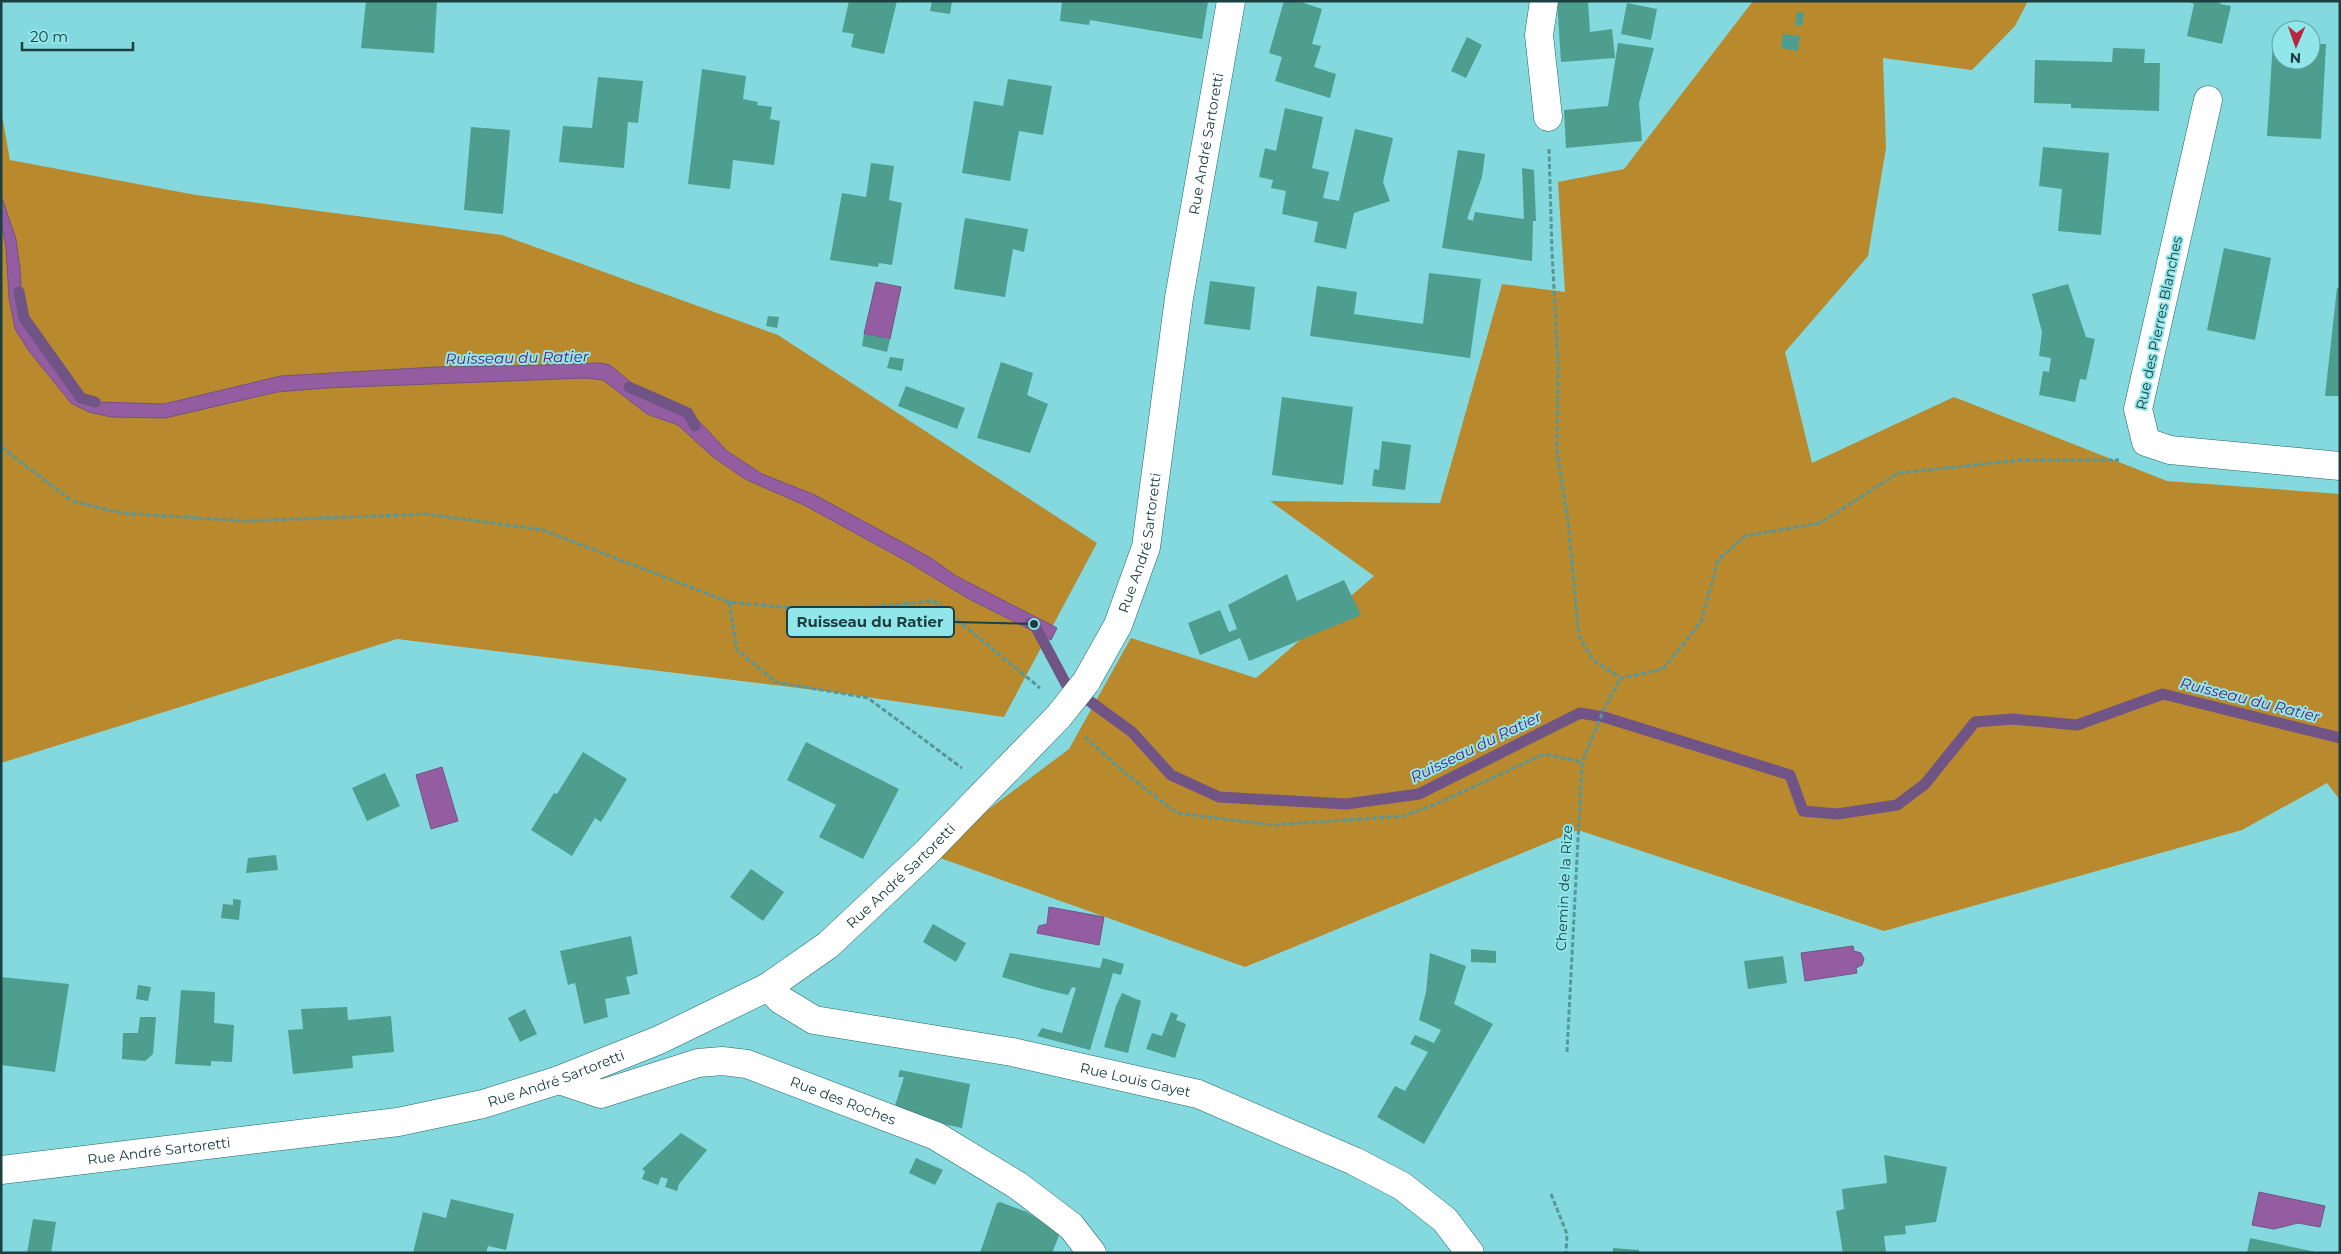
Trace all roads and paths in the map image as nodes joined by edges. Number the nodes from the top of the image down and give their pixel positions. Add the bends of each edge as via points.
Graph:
1 (1231, 1) edge
2 (1544, 1) edge
3 (2208, 100) dead end
4 (1548, 117) joint
5 (2146, 442) junction
6 (1, 447) edge
7 (2340, 466) edge
8 (729, 602) junction
9 (1621, 678) junction
10 (1053, 705) junction
11 (1083, 736) dead end
12 (1582, 762) junction
13 (988, 787) junction
14 (768, 987) junction
15 (1567, 1052) dead end
16 (559, 1080) junction
17 (1, 1170) edge
18 (1552, 1194) dead end
19 (1092, 1253) edge
20 (1470, 1253) edge
21 (1566, 1253) edge

1 - 10 street, Rue André Sartoretti, bridge via 1179,298 1146,547 1118,625 1086,682
2 - 4 street via 1539,36
3 - 5 street, Rue des Pierres Blanches via 2138,409
4 - 9 path via 1558,360 1557,451 1568,522 1579,636 1593,660
5 - 7 street via 2170,450
5 - 9 path via 2123,460 2022,460 1898,473 1820,523 1745,536 1718,560 1701,622 1663,669
6 - 8 path via 72,501 121,513 245,520 426,514 543,530
8 - 10 path via 823,611 934,601
8 - 13 path via 738,650 776,682 868,698
9 - 12 path, Chemin de la Rize
10 - 13 street, Rue André Sartoretti
11 - 12 path via 1177,813 1272,825 1404,816 1544,754
12 - 15 path, Chemin de la Rize
13 - 14 street, Rue André Sartoretti via 926,853 828,945
14 - 16 street, Rue André Sartoretti via 659,1040
14 - 20 street, Rue Louis Gayet via 781,1000 814,1020 1012,1052 1198,1094 1354,1161 1402,1186 1445,1220
16 - 17 street, Rue André Sartoretti via 483,1104 398,1122
16 - 19 street, Rue des Roches via 602,1094 698,1063 722,1060 747,1064 936,1136 1056,1214 1071,1226
18 - 21 path via 1566,1234

